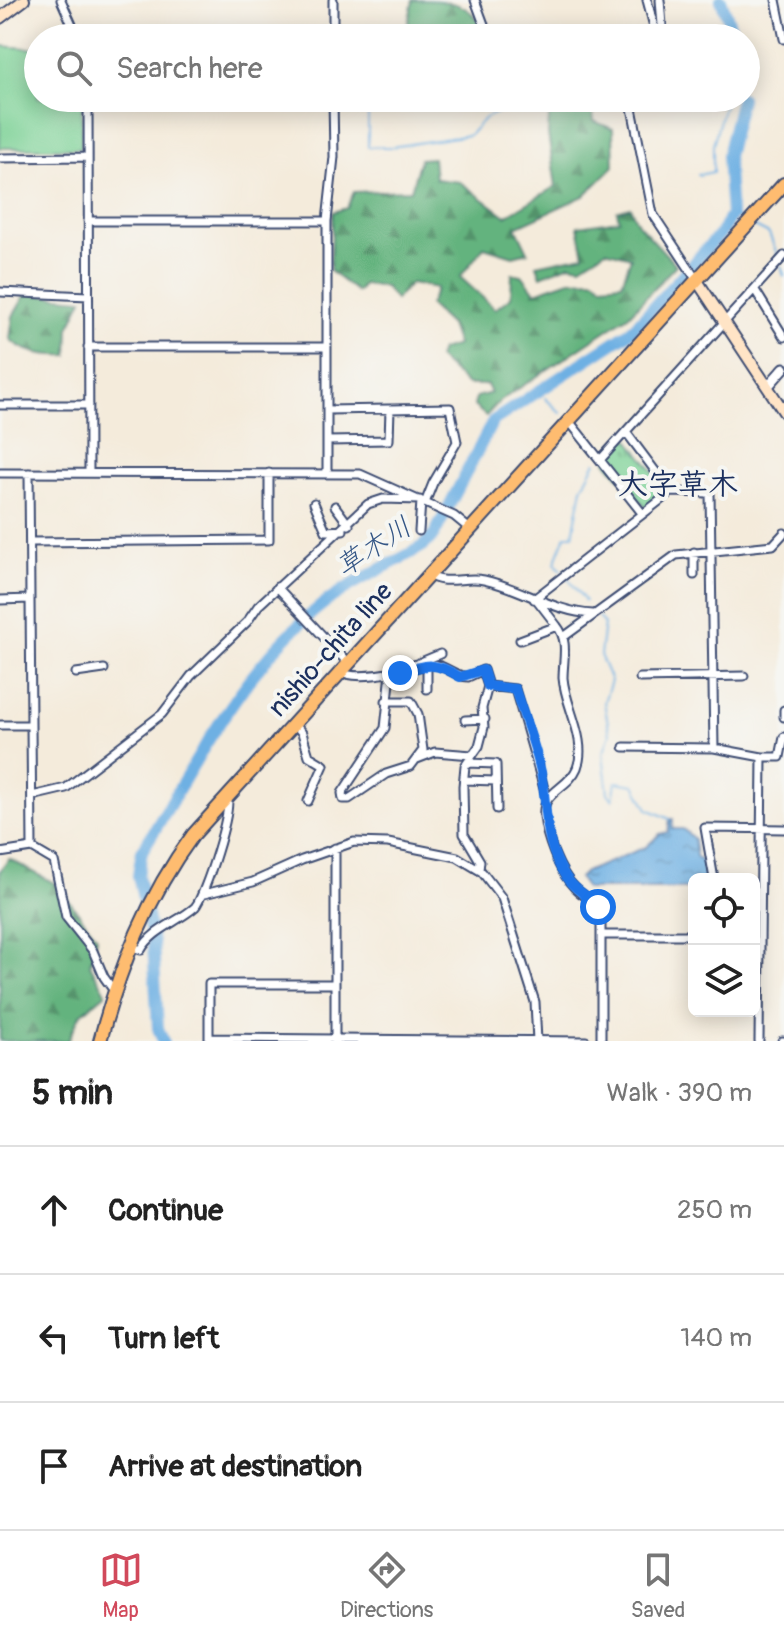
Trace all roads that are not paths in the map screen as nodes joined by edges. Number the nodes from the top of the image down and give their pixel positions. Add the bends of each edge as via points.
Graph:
1 (24, 0) edge
2 (61, 0) edge
3 (333, 0) edge
4 (475, 0) edge
5 (647, 0) edge
6 (660, 0) edge
7 (776, 0) edge
8 (0, 18) edge
9 (72, 24) edge
10 (333, 24) edge
11 (484, 24) edge
12 (655, 24) edge
13 (660, 24) edge
14 (784, 39) edge
15 (88, 112) edge
16 (333, 112) edge
17 (633, 112) edge
18 (88, 157) junction
19 (0, 158) edge
20 (784, 184) edge
21 (88, 221) junction
22 (327, 221) junction
23 (782, 259) edge
24 (694, 276) junction
25 (755, 290) junction
26 (0, 292) edge
27 (88, 296) junction
28 (724, 322) junction
29 (784, 337) edge
30 (88, 347) junction
31 (327, 347) junction
32 (784, 368) edge
33 (768, 386) junction
34 (0, 405) edge
35 (89, 405) junction
36 (390, 409) junction
37 (327, 410) junction
38 (784, 412) edge
39 (569, 421) junction
40 (626, 432) junction
41 (327, 441) junction
42 (601, 459) junction
43 (327, 472) junction
44 (0, 473) edge
45 (29, 473) junction
46 (89, 473) junction
47 (269, 473) junction
48 (671, 492) junction
49 (422, 501) junction
50 (314, 503) dead end
51 (335, 506) dead end
52 (642, 513) junction
53 (346, 528) junction
54 (471, 530) junction
55 (419, 531) dead end
56 (784, 533) edge
57 (31, 542) junction
58 (709, 550) junction
59 (694, 552) junction
60 (428, 575) junction
61 (694, 575) dead end
62 (277, 587) junction
63 (30, 599) junction
64 (536, 599) junction
65 (0, 600) edge
66 (593, 614) junction
67 (557, 626) junction
68 (565, 636) junction
69 (520, 640) dead end
70 (440, 654) dead end
71 (427, 665) junction
72 (344, 667) junction
73 (104, 669) dead end
74 (407, 670) junction
75 (76, 673) dead end
76 (391, 673) junction
77 (744, 676) dead end
78 (713, 677) junction
79 (640, 678) dead end
80 (488, 686) junction
81 (427, 689) dead end
82 (386, 701) junction
83 (784, 710) edge
84 (784, 717) edge
85 (485, 719) junction
86 (465, 720) dead end
87 (293, 722) junction
88 (0, 725) edge
89 (31, 725) junction
90 (784, 737) edge
91 (624, 747) dead end
92 (714, 748) junction
93 (762, 757) junction
94 (782, 758) edge
95 (416, 759) junction
96 (470, 759) junction
97 (464, 780) junction
98 (496, 781) junction
99 (32, 796) junction
100 (227, 797) junction
101 (547, 799) junction
102 (308, 801) dead end
103 (497, 809) dead end
104 (761, 828) junction
105 (784, 829) edge
106 (32, 848) junction
107 (335, 848) junction
108 (0, 853) edge
109 (479, 870) junction
110 (713, 873) edge
111 (759, 873) edge
112 (204, 894) junction
113 (602, 935) junction
114 (688, 935) edge
115 (757, 945) edge
116 (130, 946) junction
117 (335, 984) junction
118 (115, 991) junction
119 (209, 1039) edge
120 (335, 1040) edge
121 (100, 1041) edge
122 (537, 1041) edge
123 (586, 1041) edge
124 (601, 1041) edge
125 (759, 1041) edge

1 - 8 main road
2 - 9 street
3 - 10 street
4 - 11 street
5 - 12 street
6 - 13 street
7 - 14 street
15 - 18 street
16 - 22 street
17 - 24 street via 653,214
18 - 19 street
18 - 21 street
20 - 24 main road, nishio-chita line
21 - 22 street
21 - 27 street
22 - 31 street
23 - 25 street
24 - 28 main road
24 - 39 main road, nishio-chita line
25 - 28 street
25 - 29 street
26 - 27 street
27 - 30 street
28 - 33 main road
28 - 40 street
30 - 31 street
30 - 35 street
31 - 37 street
32 - 33 street
33 - 38 main road
34 - 35 street
35 - 46 street
36 - 37 street
36 - 41 street via 389,440
36 - 49 street via 450,408 457,442
37 - 41 street
39 - 42 street
39 - 54 main road, nishio-chita line
40 - 42 street
40 - 48 street
41 - 43 street
42 - 52 street
43 - 47 street
43 - 49 street via 360,474
44 - 45 street
45 - 46 street
45 - 57 street
46 - 47 street
47 - 57 street via 269,540
48 - 52 street
48 - 58 street via 710,493
49 - 53 street via 374,501
49 - 54 street
49 - 55 street
50 - 53 street via 326,531
51 - 53 street
52 - 64 street
53 - 62 street
54 - 60 main road, nishio-chita line
56 - 58 street via 773,545
57 - 63 street
58 - 59 street
58 - 78 street
59 - 61 street
59 - 66 street via 661,564
60 - 64 street via 444,581 488,580
60 - 72 main road, nishio-chita line
62 - 72 street
62 - 99 street via 191,676 162,714 66,788
63 - 65 street
63 - 89 street
64 - 66 street via 569,612
64 - 67 street
66 - 68 street
67 - 68 street
67 - 69 street
68 - 101 street via 563,680 580,754 574,774
70 - 74 street
71 - 74 street
71 - 80 street via 468,677 483,670
71 - 81 street
72 - 76 street via 349,676
72 - 87 main road, nishio-chita line
73 - 75 street
74 - 76 street
76 - 82 street
77 - 78 street
78 - 79 street
78 - 92 street
80 - 85 street
80 - 101 street via 515,689
82 - 95 street via 411,701 418,714 423,743
82 - 95 street via 385,728 343,799
83 - 84 street
85 - 86 street
85 - 96 street
87 - 100 main road, nishio-chita line
87 - 102 street via 309,756 324,765
88 - 89 street
89 - 99 street
90 - 94 street
91 - 92 street
92 - 93 street
93 - 94 street
93 - 104 street
95 - 96 street via 435,752
96 - 97 street
96 - 98 street via 496,764
97 - 98 street
97 - 109 street via 464,834 480,861
98 - 103 street
99 - 106 street
100 - 112 street via 230,807
100 - 116 main road, nishio-chita line via 178,856
101 - 113 street via 545,828 561,869 598,907
104 - 105 street
104 - 110 street via 705,828
104 - 111 street
106 - 108 street
106 - 118 street via 57,867 66,917
107 - 109 street via 354,842 388,843 442,852
107 - 112 street via 253,882
107 - 117 street
109 - 122 street via 502,898 535,1002
112 - 116 street via 141,950
113 - 114 street
113 - 124 street
115 - 125 street
116 - 118 main road, nishio-chita line
117 - 119 street via 209,984
117 - 120 street
118 - 121 main road, nishio-chita line
119 - 120 street
120 - 122 street
122 - 123 street

